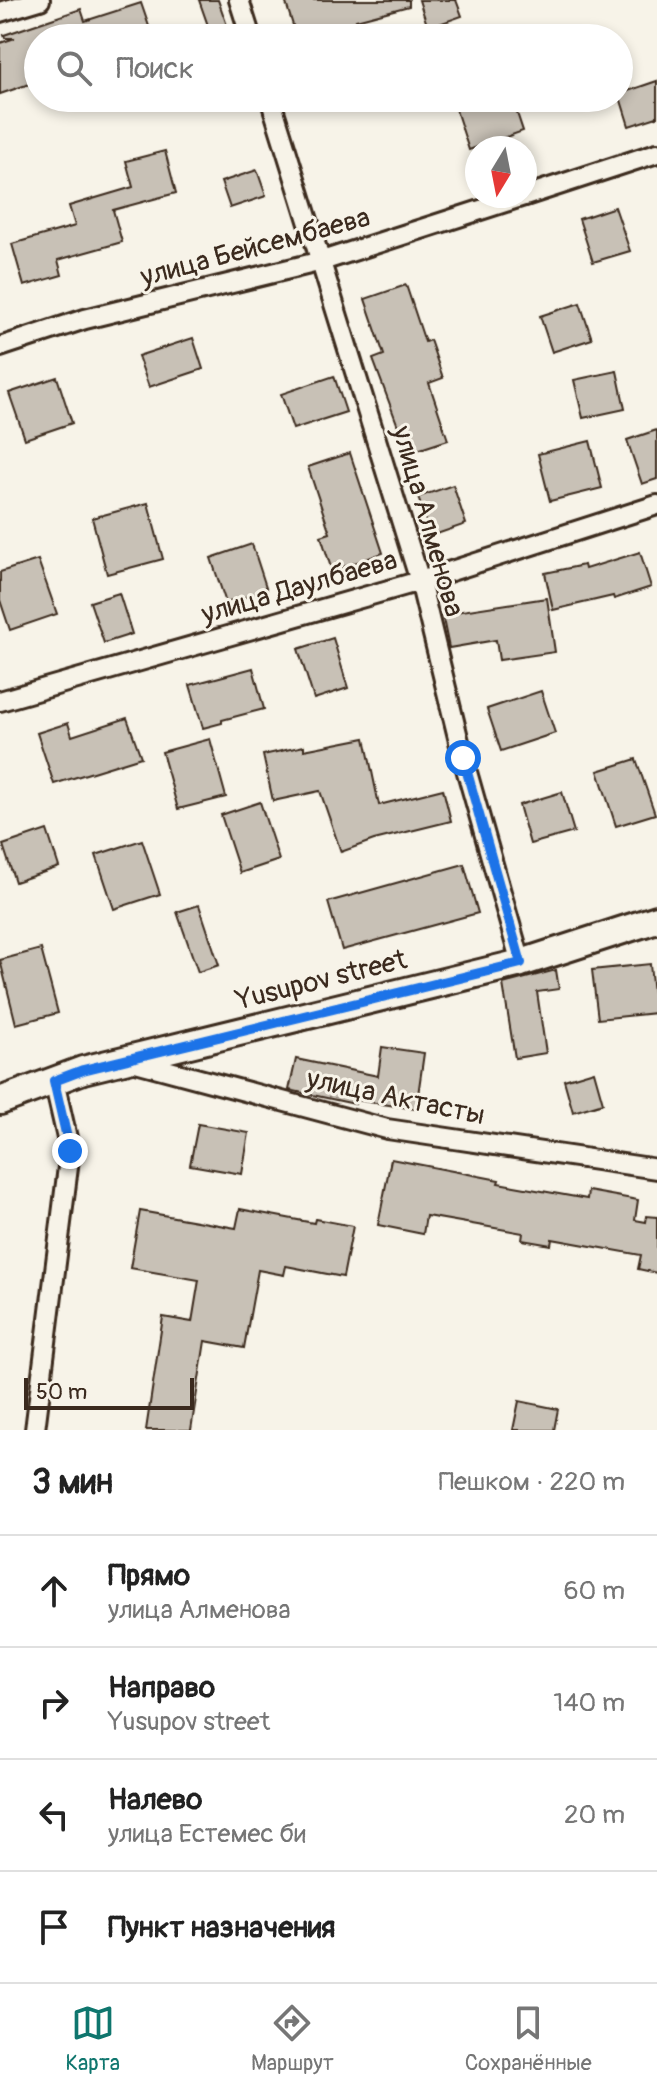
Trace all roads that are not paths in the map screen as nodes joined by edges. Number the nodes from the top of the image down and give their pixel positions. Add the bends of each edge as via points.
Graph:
1 (40, 0) edge
2 (239, 0) edge
3 (0, 12) edge
4 (247, 24) edge
5 (274, 112) edge
6 (657, 153) edge
7 (537, 192) edge
8 (488, 208) edge
9 (322, 261) junction
10 (0, 347) edge
11 (657, 505) edge
12 (420, 581) junction
13 (0, 701) edge
14 (657, 919) edge
15 (521, 963) junction
16 (127, 1060) junction
17 (54, 1081) junction
18 (0, 1101) edge
19 (657, 1169) edge
20 (35, 1430) edge

1 - 3 street
2 - 4 street
5 - 9 street, улица Алменова
6 - 7 street, улица Бейсембаева
8 - 9 street, улица Бейсембаева
9 - 10 street, улица Бейсембаева via 85,319
9 - 12 street, улица Алменова
11 - 12 street, улица Даулбаева
12 - 13 street, улица Даулбаева
12 - 15 street, улица Алменова
14 - 15 street, Yusupov street
15 - 16 street, Yusupov street
16 - 17 street, Yusupov street
16 - 19 street, улица Актасты via 387,1129
17 - 18 street, Yusupov street
17 - 20 street via 70,1151

